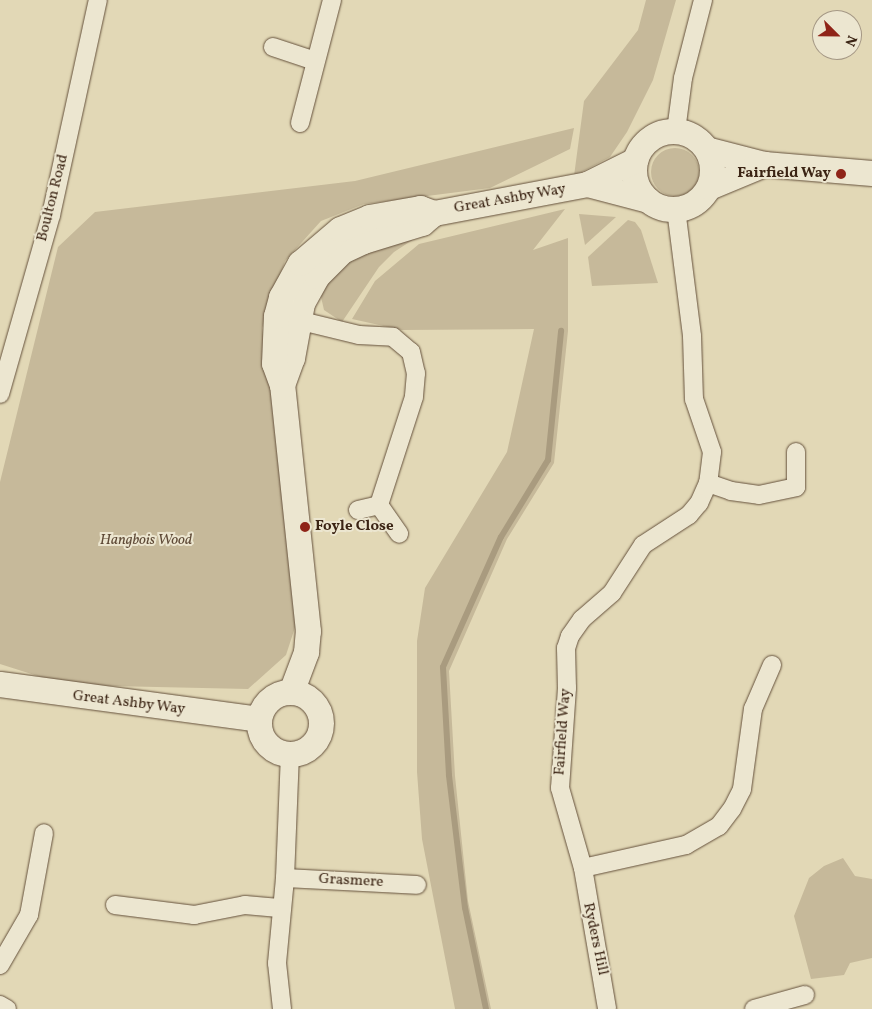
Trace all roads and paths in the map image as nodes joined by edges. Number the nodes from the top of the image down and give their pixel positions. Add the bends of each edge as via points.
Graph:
1 (98, 0) edge
2 (332, 0) edge
3 (703, 0) edge
4 (272, 47) dead end
5 (315, 61) junction
6 (300, 124) dead end
7 (676, 130) junction
8 (710, 150) junction
9 (635, 160) junction
10 (764, 164) junction
11 (872, 173) edge
12 (587, 184) junction
13 (709, 187) junction
14 (648, 200) junction
15 (676, 209) junction
16 (286, 317) junction
17 (0, 394) edge
18 (796, 452) dead end
19 (708, 483) junction
20 (378, 505) junction
21 (358, 510) dead end
22 (399, 534) dead end
23 (772, 665) dead end
24 (0, 684) edge
25 (301, 696) junction
26 (259, 719) junction
27 (290, 755) junction
28 (44, 833) dead end
29 (583, 868) junction
30 (285, 878) junction
31 (417, 885) dead end
32 (115, 905) dead end
33 (282, 908) junction
34 (0, 965) edge
35 (805, 995) dead end
36 (0, 1005) edge
37 (7, 1009) edge
38 (282, 1009) edge
39 (607, 1009) edge
40 (754, 1009) edge

1 - 17 street, Boulton Road via 51,215
2 - 5 street
3 - 7 street via 683,78
4 - 5 street
5 - 6 street
7 - 8 street via 692,135
7 - 9 street via 647,140
8 - 10 street
8 - 13 street via 712,173
9 - 12 street, Great Ashby Way
9 - 14 street via 635,177
10 - 11 street
10 - 13 street
12 - 14 street, Great Ashby Way
12 - 16 street, Great Ashby Way via 434,213 422,223 363,241 342,251 317,276
13 - 15 street via 692,205
14 - 15 street, Great Ashby Way via 662,208
15 - 19 street, Fairfield Way via 692,336 694,399 712,452
16 - 20 street via 360,335 393,337 411,352 416,373 414,397
16 - 25 street, Great Ashby Way via 292,358 282,385 308,631
18 - 19 street via 796,487 759,496 731,492
19 - 29 street, Fairfield Way via 689,515 643,545 612,593 582,619 566,648 567,688 560,788
20 - 21 street
20 - 22 street
23 - 29 street via 753,709 742,789 732,810 719,826 686,844
24 - 26 street, Great Ashby Way
25 - 26 street via 270,700
25 - 27 street via 320,714 321,732 314,745
26 - 27 street via 261,735 267,744
27 - 30 street
28 - 34 street via 29,915
29 - 39 street, Ryders Hill
30 - 31 street, Grasmere
30 - 33 street
32 - 33 street via 194,915 245,905
33 - 38 street via 277,963
35 - 40 street
36 - 37 street

